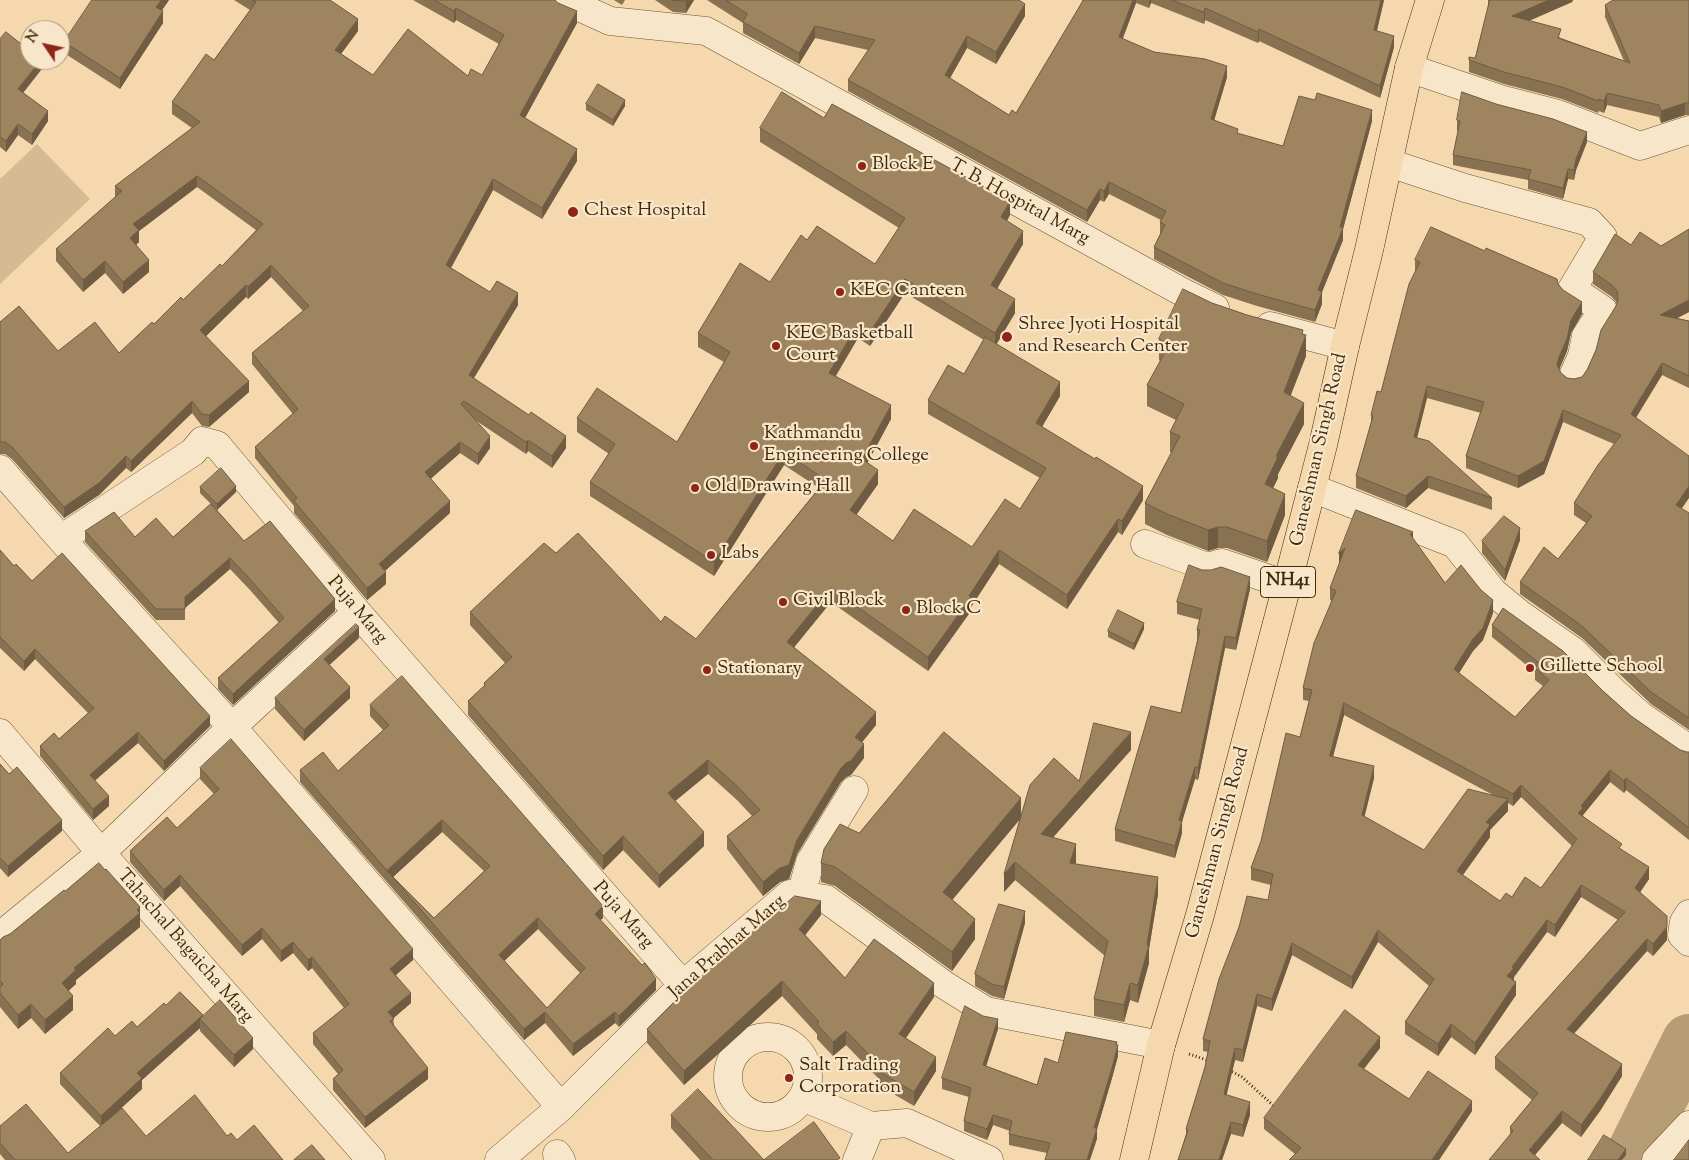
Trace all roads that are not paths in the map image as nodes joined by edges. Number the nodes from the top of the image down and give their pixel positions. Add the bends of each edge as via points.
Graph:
1 (564, 0) edge
2 (1430, 0) edge
3 (1409, 68) junction
4 (1689, 130) edge
5 (1389, 163) junction
6 (1345, 346) junction
7 (1573, 376) dead end
8 (0, 469) edge
9 (1312, 488) junction
10 (61, 539) junction
11 (1145, 544) dead end
12 (1287, 585) junction
13 (356, 612) junction
14 (232, 727) junction
15 (0, 733) edge
16 (1687, 745) edge
17 (854, 790) dead end
18 (102, 853) junction
19 (801, 895) junction
20 (1689, 914) edge
21 (0, 936) edge
22 (1689, 942) edge
23 (683, 985) junction
24 (1161, 1045) junction
25 (803, 1098) dead end
26 (561, 1107) junction
27 (1689, 1125) edge
28 (871, 1126) junction
29 (371, 1160) edge
30 (499, 1160) edge
31 (857, 1160) edge
32 (989, 1160) edge
33 (1134, 1160) edge
34 (1656, 1160) edge

1 - 6 street, T. B. Hospital Marg via 610,21 706,32 1184,293 1217,309
2 - 3 highway, Ganeshman Singh Road / NH41
3 - 4 street via 1500,99 1558,114 1640,146
3 - 5 highway, Ganeshman Singh Road / NH41
5 - 6 highway, Ganeshman Singh Road / NH41
5 - 7 street via 1589,222 1603,236 1572,289 1603,310 1586,336
6 - 9 highway, Ganeshman Singh Road / NH41
8 - 10 street
9 - 12 highway, Ganeshman Singh Road / NH41
9 - 16 street via 1455,544 1492,592 1573,651 1635,710
10 - 13 street, Puja Marg via 193,452 202,441 218,445
10 - 14 street
11 - 12 street via 1207,567 1222,563
12 - 24 highway, Ganeshman Singh Road / NH41 via 1200,916
13 - 14 street
13 - 23 street, Puja Marg
14 - 18 street
14 - 26 street
15 - 18 street, Tahachal Bagaicha Marg
17 - 19 street via 810,862
18 - 21 street
18 - 29 street, Tahachal Bagaicha Marg
19 - 23 street, Jana Prabhat Marg via 790,894
19 - 24 street, Jana Prabhat Marg via 826,899 943,984 986,1010
20 - 22 street via 1682,935
23 - 26 street, Jana Prabhat Marg
24 - 33 highway, Ganeshman Singh Road / NH41
25 - 28 street
26 - 30 street, Jana Prabhat Marg
27 - 34 street
28 - 31 street
28 - 32 street via 907,1123

